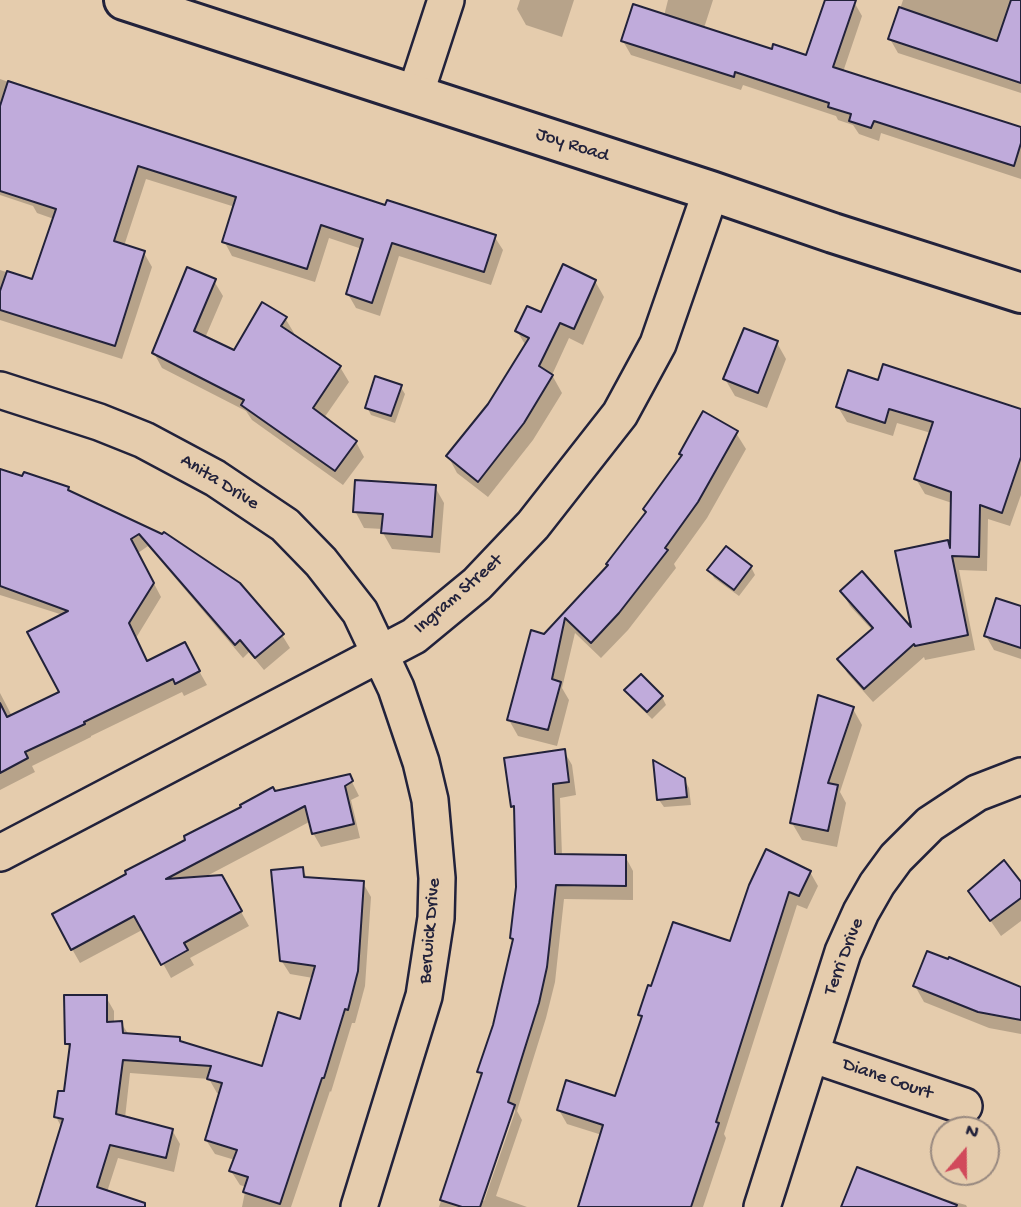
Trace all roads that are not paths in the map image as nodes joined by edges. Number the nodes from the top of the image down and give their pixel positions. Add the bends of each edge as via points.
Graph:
1 (124, 0) edge
2 (446, 0) edge
3 (415, 95) junction
4 (711, 191) junction
5 (1021, 293) edge
6 (0, 390) edge
7 (378, 654) junction
8 (1021, 776) edge
9 (0, 853) edge
10 (811, 1054) junction
11 (964, 1106) dead end
12 (359, 1207) edge
13 (762, 1207) edge

1 - 3 street, Joy Road
2 - 3 street
3 - 4 street, Joy Road
4 - 5 street, Joy Road
4 - 7 street, Ingram Street via 658,344 620,414 533,526 477,584 414,636
6 - 7 street, Anita Drive via 144,440 215,478 285,525 360,612
7 - 9 street, Ingram Street
7 - 12 street, Berwick Drive via 396,688 421,762 435,839 437,891 424,996
8 - 10 street, Terri Drive via 952,808 896,858 861,912 843,952
10 - 11 street, Diane Court
10 - 13 street, Terri Drive

